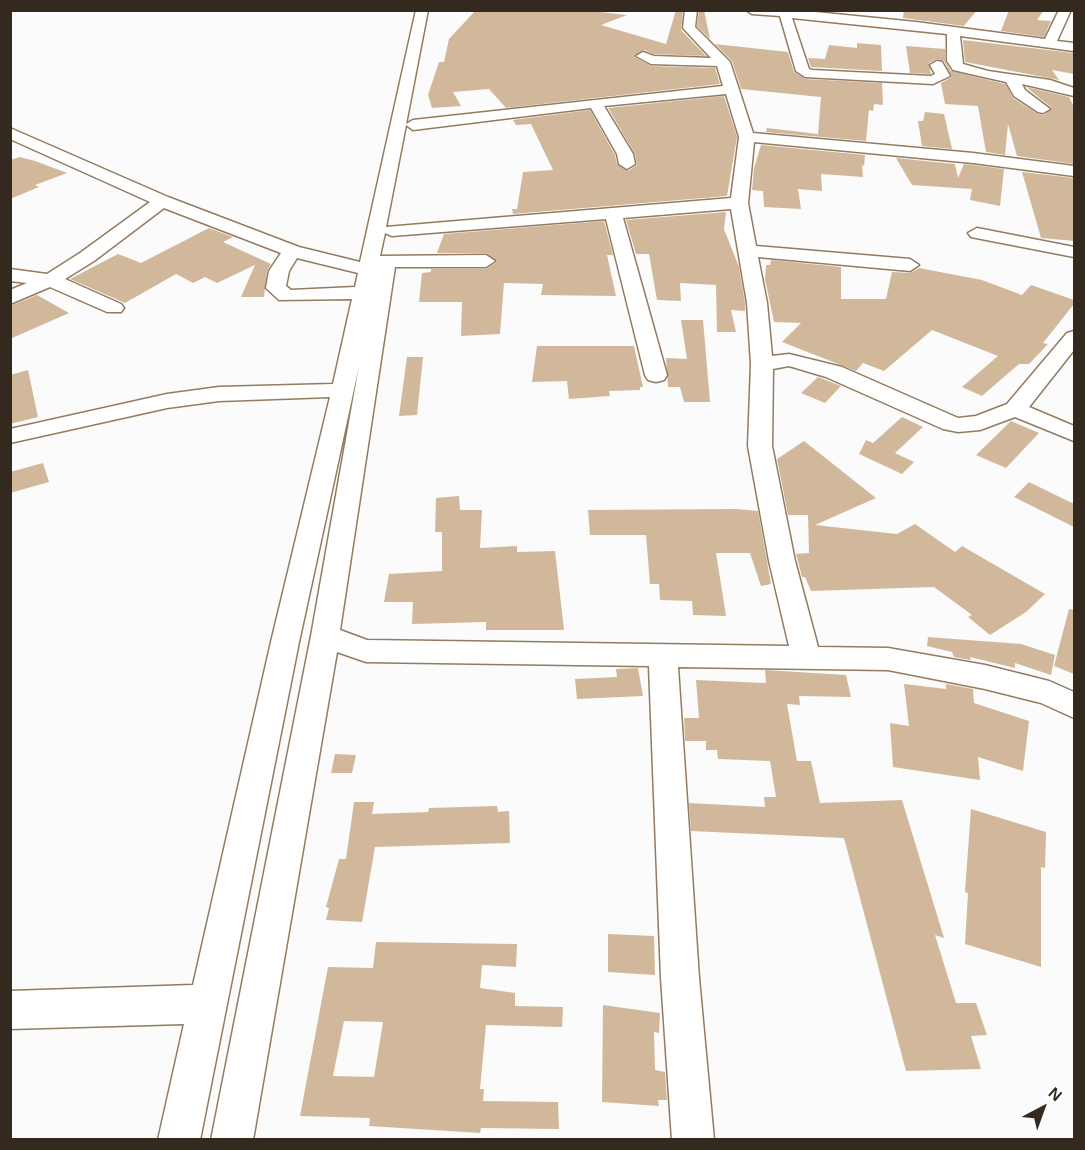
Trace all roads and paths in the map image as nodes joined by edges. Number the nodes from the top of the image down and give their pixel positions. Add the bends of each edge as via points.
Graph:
1 (422, 10) edge
2 (434, 10) edge
3 (691, 10) edge
4 (752, 10) edge
5 (1065, 10) edge
6 (785, 14) junction
7 (952, 31) junction
8 (1050, 43) junction
9 (1074, 47) edge
10 (643, 56) dead end
11 (723, 63) junction
12 (937, 65) dead end
13 (1011, 77) junction
14 (732, 90) junction
15 (1074, 92) edge
16 (595, 103) junction
17 (1043, 109) dead end
18 (413, 125) junction
19 (10, 133) edge
20 (747, 137) junction
21 (627, 164) dead end
22 (1074, 171) edge
23 (162, 201) junction
24 (739, 204) junction
25 (613, 213) junction
26 (392, 231) junction
27 (977, 233) dead end
28 (292, 250) junction
29 (748, 251) junction
30 (1074, 252) edge
31 (486, 261) dead end
32 (910, 265) dead end
33 (10, 275) edge
34 (372, 275) junction
35 (50, 280) junction
36 (10, 298) edge
37 (114, 308) dead end
38 (1074, 338) edge
39 (762, 364) junction
40 (656, 375) dead end
41 (343, 390) junction
42 (1015, 409) junction
43 (1074, 434) edge
44 (10, 436) edge
45 (325, 636) junction
46 (663, 654) junction
47 (806, 656) junction
48 (1074, 706) edge
49 (208, 1004) junction
50 (10, 1010) edge
51 (179, 1140) edge
52 (232, 1140) edge
53 (693, 1140) edge

1 - 34 street
2 - 18 street
3 - 11 street via 689,28
4 - 6 street
5 - 8 street
6 - 7 street
6 - 12 street via 803,71 810,74 933,80 943,76
7 - 8 street
7 - 13 street via 958,67
8 - 9 street
10 - 11 street via 651,60
11 - 14 street
13 - 15 street
13 - 17 street via 1019,93
14 - 16 street
14 - 20 street
16 - 18 street
16 - 21 street
18 - 26 street
19 - 23 street
20 - 22 street
20 - 24 street
23 - 28 street
23 - 35 street
24 - 25 street
24 - 29 street
25 - 26 street
25 - 40 street
26 - 34 street
27 - 30 street
28 - 34 street
28 - 34 street via 279,271 276,288 286,296
29 - 32 street
29 - 39 street
31 - 34 street
33 - 35 street
34 - 41 street
34 - 45 street
35 - 36 street
35 - 37 street
38 - 42 street
39 - 42 street via 789,360 806,363 958,425 980,423
39 - 47 street via 760,446 782,561
41 - 44 street via 219,394 167,401
41 - 49 street
42 - 43 street
45 - 46 street via 366,651
45 - 52 street
46 - 47 street
46 - 53 street
47 - 48 street via 888,659 985,677 1049,693
49 - 50 street
49 - 51 street

